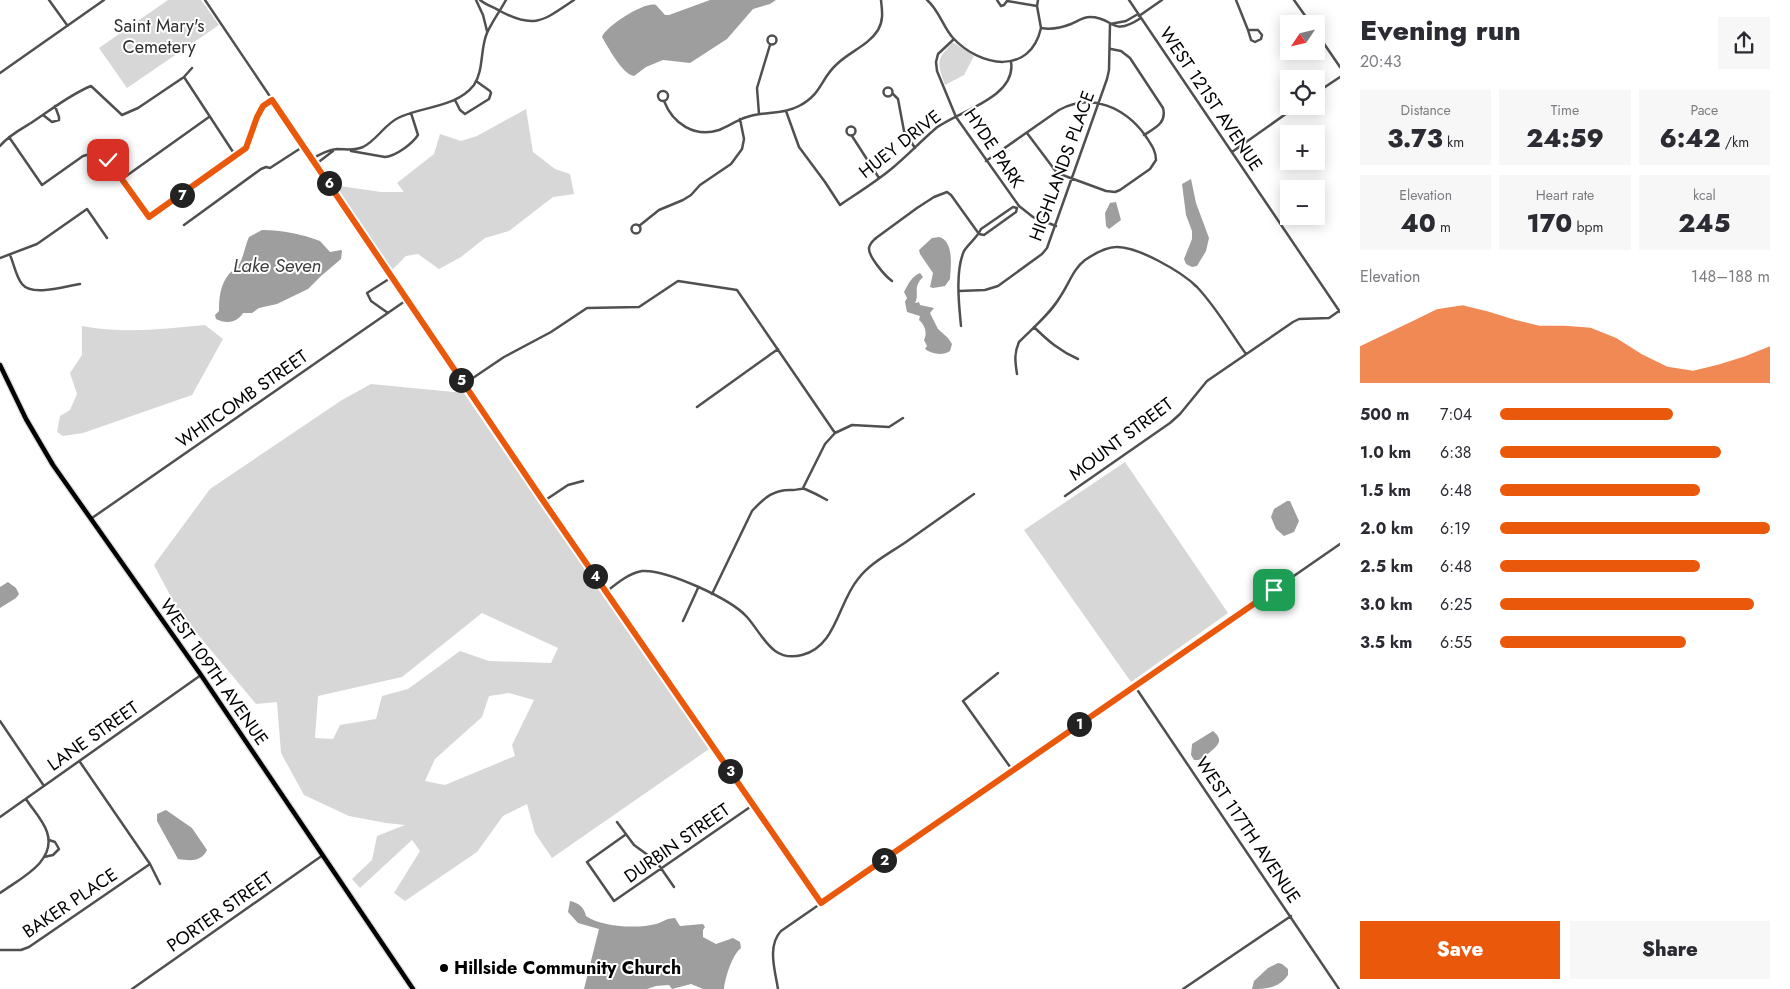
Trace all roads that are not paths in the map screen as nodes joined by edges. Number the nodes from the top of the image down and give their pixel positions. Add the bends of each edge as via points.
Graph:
1 (49, 0) edge
2 (104, 0) edge
3 (206, 0) edge
4 (476, 0) edge
5 (480, 0) edge
6 (506, 0) edge
7 (574, 0) edge
8 (881, 0) edge
9 (927, 0) edge
10 (997, 0) edge
11 (1038, 0) edge
12 (1129, 0) edge
13 (1162, 0) edge
14 (1236, 0) edge
15 (1294, 0) edge
16 (1007, 1) edge
17 (1037, 6) junction
18 (500, 11) junction
19 (1304, 15) edge
20 (1140, 16) junction
21 (1110, 24) junction
22 (67, 25) junction
23 (1041, 28) junction
24 (1248, 30) junction
25 (487, 33) junction
26 (954, 39) junction
27 (770, 45) dead end
28 (1325, 45) edge
29 (1110, 49) junction
30 (1011, 62) junction
31 (1340, 67) edge
32 (192, 68) dead end
33 (0, 73) edge
34 (1340, 76) edge
35 (184, 77) junction
36 (476, 81) junction
37 (1325, 87) edge
38 (892, 94) dead end
39 (272, 100) junction
40 (455, 100) junction
41 (664, 101) junction
42 (1099, 103) junction
43 (55, 106) junction
44 (786, 111) junction
45 (411, 113) junction
46 (759, 114) junction
47 (43, 115) junction
48 (1284, 115) edge
49 (210, 117) junction
50 (956, 117) junction
51 (740, 119) junction
52 (1027, 133) junction
53 (1144, 135) junction
54 (852, 136) dead end
55 (9, 137) junction
56 (0, 146) edge
57 (304, 146) junction
58 (365, 146) junction
59 (915, 148) junction
60 (334, 150) junction
61 (347, 150) junction
62 (1232, 152) junction
63 (372, 155) junction
64 (236, 156) junction
65 (312, 159) junction
66 (986, 161) junction
67 (316, 164) junction
68 (880, 178) junction
69 (122, 179) junction
70 (1072, 180) junction
71 (1018, 207) junction
72 (184, 225) dead end
73 (639, 226) dead end
74 (1056, 226) junction
75 (979, 234) junction
76 (107, 238) dead end
77 (10, 255) junction
78 (0, 258) edge
79 (392, 277) junction
80 (892, 281) dead end
81 (80, 284) dead end
82 (959, 291) junction
83 (408, 299) junction
84 (1340, 312) edge
85 (388, 313) junction
86 (961, 326) dead end
87 (1034, 327) junction
88 (778, 349) junction
89 (1246, 354) junction
90 (1078, 359) dead end
91 (0, 365) edge
92 (1, 373) edge
93 (1017, 374) dead end
94 (464, 384) junction
95 (697, 407) dead end
96 (903, 418) dead end
97 (835, 433) junction
98 (583, 481) dead end
99 (803, 488) junction
100 (974, 494) dead end
101 (1065, 496) dead end
102 (827, 500) dead end
103 (544, 502) junction
104 (90, 519) junction
105 (1340, 544) edge
106 (698, 588) junction
107 (606, 592) junction
108 (712, 594) junction
109 (683, 621) dead end
110 (998, 673) dead end
111 (201, 675) junction
112 (1134, 685) junction
113 (0, 721) edge
114 (79, 762) junction
115 (1013, 771) junction
116 (44, 786) junction
117 (26, 799) junction
118 (753, 805) junction
119 (0, 817) edge
120 (617, 822) dead end
121 (625, 836) junction
122 (48, 840) junction
123 (322, 855) junction
124 (44, 857) junction
125 (150, 864) junction
126 (661, 868) junction
127 (160, 884) dead end
128 (674, 886) dead end
129 (0, 893) edge
130 (821, 903) junction
131 (1291, 916) junction
132 (0, 950) edge
133 (132, 989) edge
134 (414, 989) edge
135 (778, 989) edge
136 (1183, 989) edge
137 (1340, 989) edge

1 - 22 street
2 - 22 street
3 - 39 street
4 - 25 street
5 - 18 street
6 - 18 street
7 - 18 street via 541,20 525,22
8 - 44 street via 882,20 874,35 836,64 813,96
9 - 26 street
10 - 16 street via 1001,6
11 - 17 street
12 - 20 street, WEST 121ST AVENUE
13 - 20 street
14 - 24 street
15 - 19 street
16 - 17 street
17 - 23 street
18 - 25 street
20 - 21 street
20 - 62 street, WEST 121ST AVENUE
21 - 23 street via 1091,17 1061,28
21 - 29 street, HIGHLANDS PLACE
22 - 33 street
23 - 30 street via 1029,53
24 - 24 street via 1252,41 1261,39 1258,30
25 - 36 street
26 - 30 street via 987,59
26 - 50 street, HYDE PARK via 938,54 936,62
27 - 46 street via 757,88
28 - 31 street
29 - 42 street, HIGHLANDS PLACE via 1109,70
29 - 53 street via 1121,51 1130,58 1163,108 1161,123
30 - 50 street, HUEY DRIVE via 1009,79 999,90 984,103
32 - 35 street
34 - 37 street
35 - 43 street via 122,115 91,86
35 - 49 street
36 - 40 street
36 - 40 street via 490,91 490,99 465,114
38 - 59 street via 898,99 904,131
39 - 57 street
39 - 64 street via 263,106 246,148
40 - 45 street
41 - 41 street via 668,96 662,91 658,97
41 - 51 street via 677,122 699,132 718,130
42 - 52 street via 1064,107
42 - 53 street via 1123,112
42 - 70 street, HIGHLANDS PLACE
43 - 47 street
43 - 47 street via 59,117 56,122
44 - 46 street
44 - 68 street, HUEY DRIVE via 799,147 840,205
45 - 58 street via 386,125
45 - 63 street via 418,135 415,139 390,157
46 - 51 street
47 - 55 street
48 - 62 street
49 - 64 street
49 - 69 street
50 - 59 street, HUEY DRIVE via 936,128
50 - 66 street, HYDE PARK
51 - 73 street via 744,139 742,149 731,164 691,195 659,210
52 - 66 street
52 - 70 street via 1053,170
53 - 70 street via 1155,151 1155,164 1120,190 1106,191
54 - 68 street
55 - 56 street
55 - 69 street via 42,185 83,156 98,152
57 - 65 street
57 - 72 street via 270,168 261,169
58 - 61 street
58 - 63 street
59 - 68 street, HUEY DRIVE
60 - 61 street
60 - 65 street
60 - 67 street
61 - 63 street
62 - 84 street, WEST 121ST AVENUE
64 - 69 street via 149,217
65 - 67 street
66 - 71 street, HYDE PARK
67 - 79 street
70 - 74 street, HIGHLANDS PLACE
71 - 74 street, HYDE PARK
71 - 75 street via 1013,206
71 - 75 street via 1016,212 984,235
74 - 82 street, HIGHLANDS PLACE via 1047,248 1009,279 985,290
75 - 80 street via 951,195 947,192 934,197 869,246 885,276
75 - 82 street via 961,259
76 - 77 street via 88,209 37,244
77 - 78 street
77 - 81 street via 21,283 29,289 37,291
79 - 83 street
79 - 85 street via 367,293 371,301
82 - 86 street
83 - 85 street, WHITCOMB STREET
83 - 94 street
84 - 89 street, MOUNT STREET via 1329,318 1299,319
85 - 104 street, WHITCOMB STREET
87 - 89 street via 1060,298 1076,268 1102,250 1130,248 1183,275 1208,300
87 - 90 street via 1061,352
87 - 93 street via 1015,350
88 - 94 street via 738,290 678,281 639,307 587,308
88 - 95 street
88 - 97 street
89 - 101 street, MOUNT STREET via 1207,381 1170,422
91 - 92 main road, WEST 109TH AVENUE
92 - 104 main road, WEST 109TH AVENUE via 40,443
94 - 103 street
96 - 97 street via 889,427 852,426
97 - 99 street via 825,444
98 - 103 street via 568,485
99 - 102 street
99 - 108 street via 772,493 752,511
100 - 108 street via 859,577 828,636 814,651 800,656 780,654 765,643 737,608
103 - 107 street
104 - 111 main road, WEST 109TH AVENUE
105 - 112 street
106 - 107 street via 670,575 640,571
106 - 108 street
106 - 109 street
107 - 118 street
110 - 115 street via 963,701
111 - 114 street, LANE STREET
111 - 123 main road, WEST 109TH AVENUE
112 - 115 street
112 - 131 street, WEST 117TH AVENUE
113 - 116 street
114 - 116 street, LANE STREET
114 - 125 street
115 - 130 street
116 - 117 street, LANE STREET
117 - 119 street, LANE STREET
117 - 122 street via 42,822
118 - 126 street, DURBIN STREET
118 - 130 street
120 - 121 street
121 - 126 street
121 - 126 street, DURBIN STREET via 587,862 614,901
122 - 124 street
122 - 124 street via 59,848 53,855
123 - 133 street, PORTER STREET
123 - 134 main road, WEST 109TH AVENUE
124 - 129 street via 36,867
125 - 127 street
125 - 132 street, BAKER PLACE via 29,948
126 - 128 street
130 - 135 street via 774,938
131 - 136 street
131 - 137 street, WEST 117TH AVENUE

